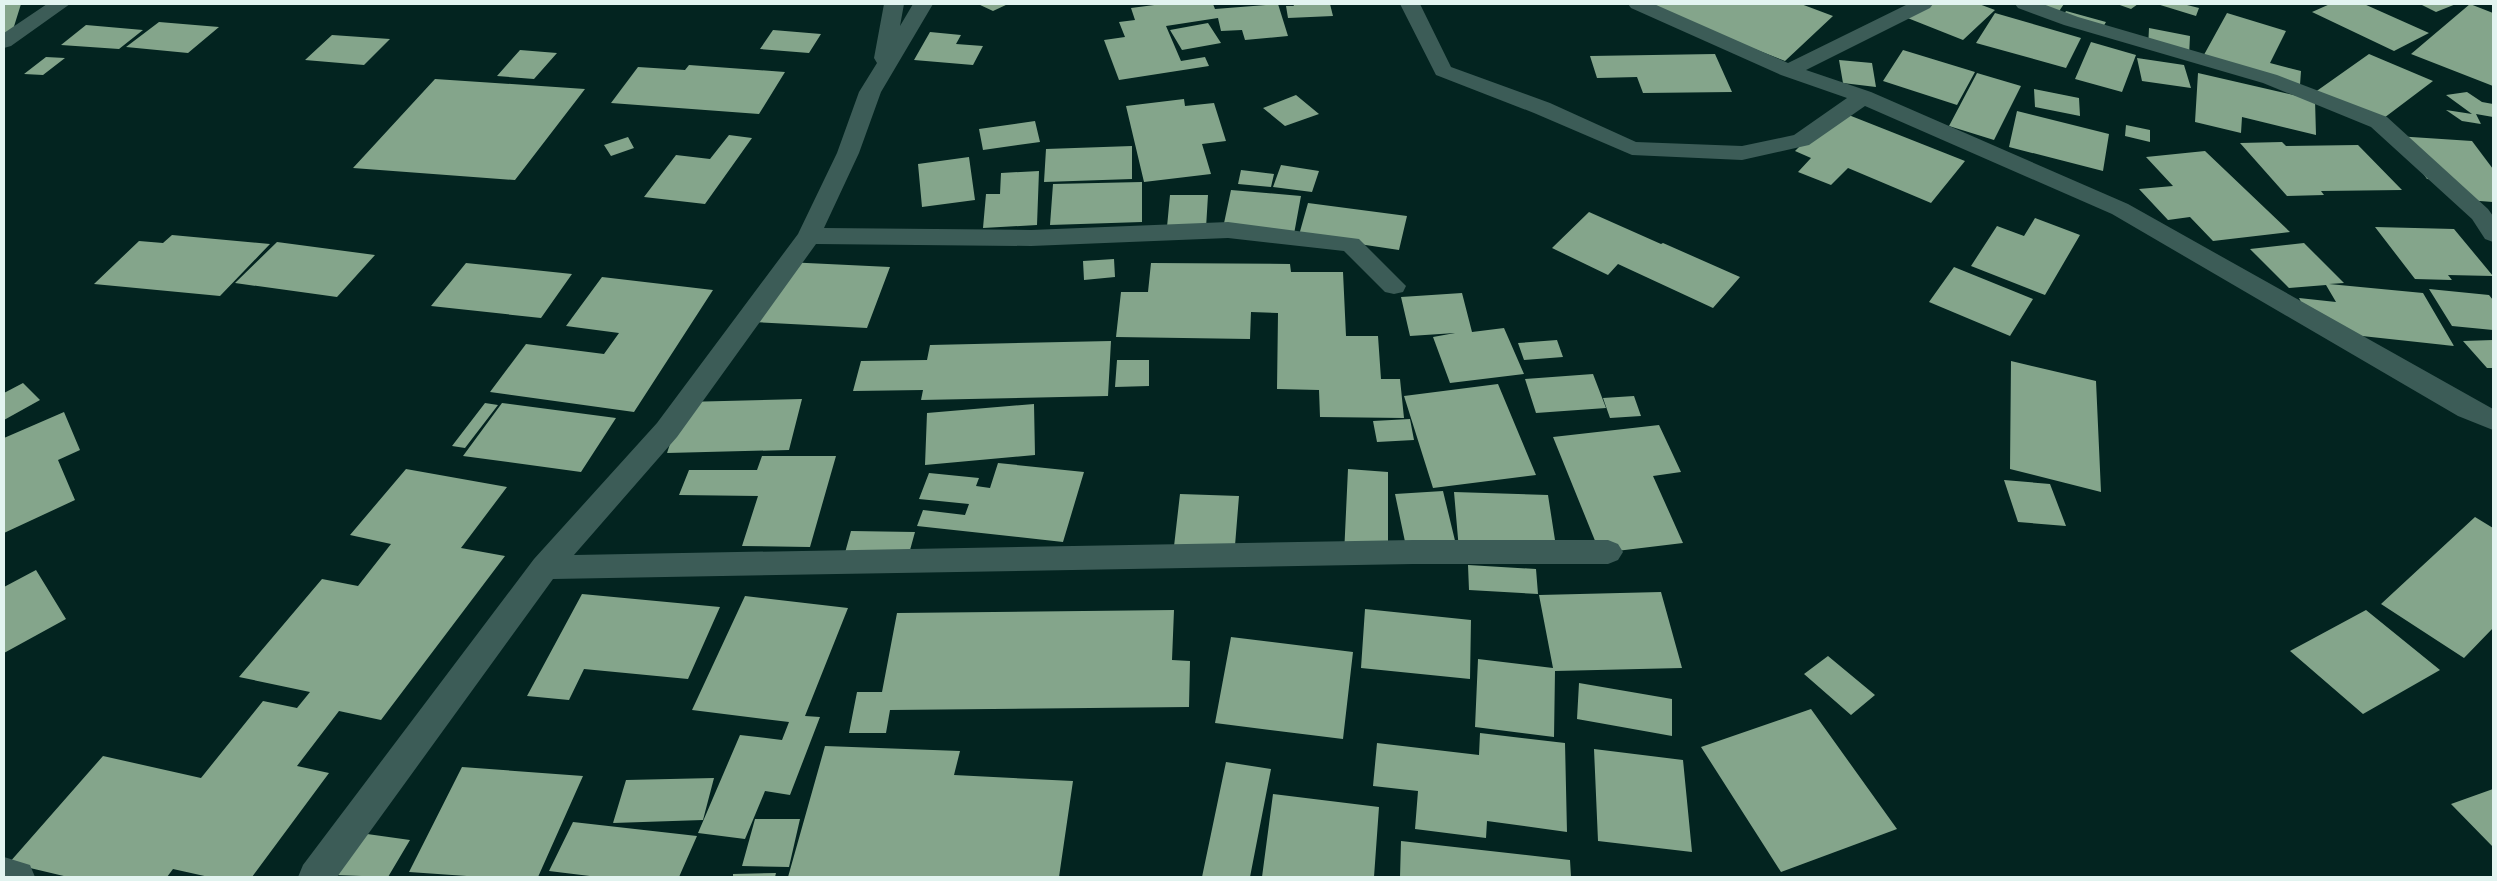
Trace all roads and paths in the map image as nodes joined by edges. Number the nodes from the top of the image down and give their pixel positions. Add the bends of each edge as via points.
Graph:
1 (60, 4) edge
2 (894, 4) edge
3 (923, 4) edge
4 (1410, 4) edge
5 (1638, 4) edge
6 (1923, 4) edge
7 (2025, 4) edge
8 (4, 42) edge
9 (1788, 71) junction
10 (881, 74) junction
11 (1863, 97) junction
12 (2493, 234) edge
13 (809, 236) junction
14 (1394, 286) dead end
15 (2493, 420) edge
16 (1608, 552) dead end
17 (545, 567) junction
18 (4, 874) edge
19 (17, 877) edge
20 (316, 877) edge

1 - 8 street
2 - 10 street
3 - 10 street
4 - 11 street via 1442,71 1542,108 1632,148 1742,154 1801,140
5 - 9 street
6 - 9 street
7 - 12 street via 2071,21 2270,80 2379,122 2480,214
9 - 11 street
10 - 13 street via 870,92 848,153
11 - 15 street via 2120,208 2468,409
13 - 14 street via 1031,238 1228,230 1351,244
13 - 17 street via 667,430
16 - 17 street via 1404,552
17 - 20 street
18 - 19 street

